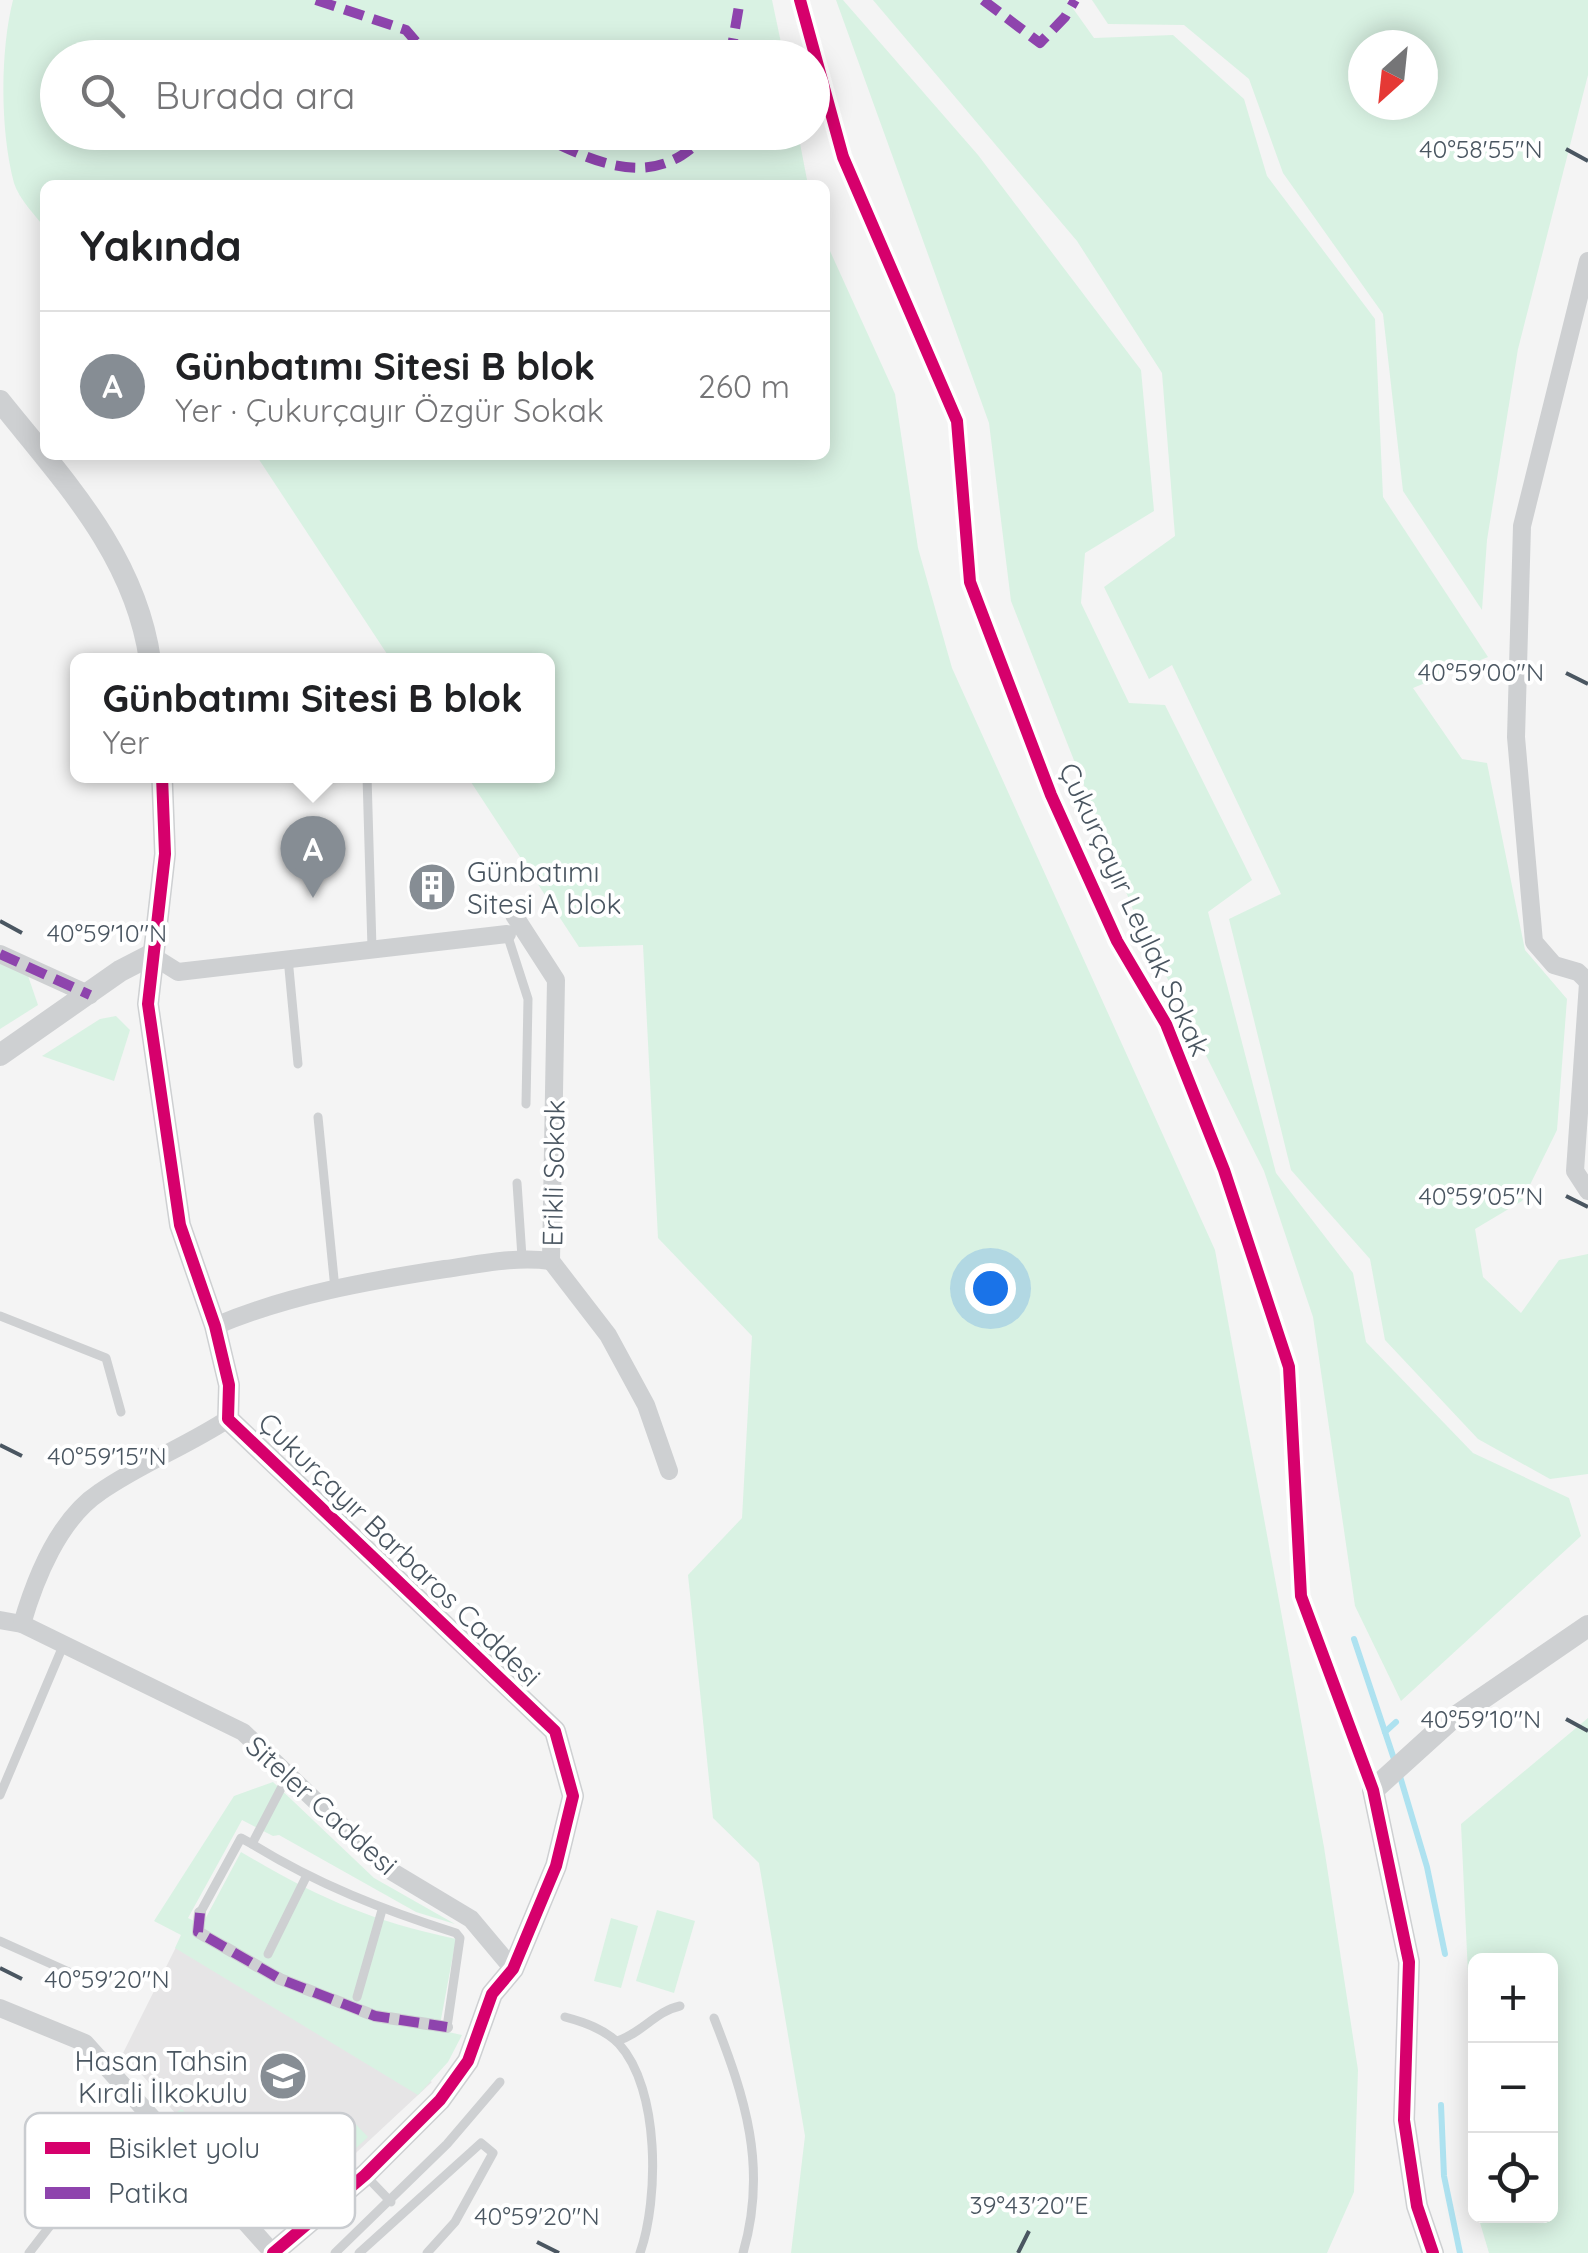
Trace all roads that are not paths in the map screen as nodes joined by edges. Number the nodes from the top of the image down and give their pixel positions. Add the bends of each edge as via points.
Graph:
1 (800, 0) edge
2 (808, 40) edge
3 (830, 113) edge
4 (1588, 261) edge
5 (0, 401) edge
6 (40, 451) edge
7 (47, 460) edge
8 (148, 653) edge
9 (162, 783) edge
10 (367, 783) edge
11 (514, 915) dead end
12 (507, 934) joint
13 (372, 948) junction
14 (0, 954) edge
15 (152, 955) junction
16 (288, 958) junction
17 (1588, 982) edge
18 (90, 994) junction
19 (0, 1055) edge
20 (298, 1064) dead end
21 (526, 1104) dead end
22 (318, 1117) dead end
23 (517, 1182) dead end
24 (1588, 1192) edge
25 (522, 1257) junction
26 (551, 1261) junction
27 (336, 1289) junction
28 (0, 1316) edge
29 (215, 1326) junction
30 (121, 1412) dead end
31 (228, 1420) junction
32 (668, 1471) dead end
33 (0, 1620) edge
34 (22, 1624) junction
35 (1588, 1626) edge
36 (63, 1646) junction
37 (287, 1777) junction
38 (1379, 1783) junction
39 (0, 1795) edge
40 (252, 1844) junction
41 (306, 1877) junction
42 (382, 1910) junction
43 (200, 1912) joint
44 (0, 1941) edge
45 (268, 1954) dead end
46 (513, 1969) junction
47 (78, 1976) dead end
48 (357, 1996) dead end
49 (680, 2006) dead end
50 (0, 2008) edge
51 (565, 2017) dead end
52 (714, 2018) dead end
53 (447, 2026) joint
54 (617, 2041) junction
55 (500, 2082) dead end
56 (151, 2113) edge
57 (365, 2175) junction
58 (355, 2183) edge
59 (390, 2201) junction
60 (400, 2212) junction
61 (48, 2228) edge
62 (251, 2228) edge
63 (302, 2228) edge
64 (29, 2253) edge
65 (273, 2253) edge
66 (335, 2253) edge
67 (359, 2253) edge
68 (427, 2253) edge
69 (640, 2253) edge
70 (743, 2253) edge
71 (1432, 2253) edge

1 - 2 street, Çukurçayır Leylak Sokak
3 - 38 street, Çukurçayır Leylak Sokak via 958,421 970,582 1051,795 1117,941 1166,1024 1224,1170 1289,1366 1301,1596
4 - 17 street via 1522,526 1516,737 1534,942 1554,965
5 - 6 street
7 - 8 street via 102,528 132,588
9 - 15 street, Çukurçayır Barbaros Caddesi via 166,854
10 - 13 lane
11 - 26 street, Erikli Sokak via 556,980
12 - 13 street
12 - 21 lane via 528,999
13 - 16 street
14 - 18 street
15 - 16 street via 178,972
15 - 18 street
15 - 29 street, Çukurçayır Barbaros Caddesi via 148,1004 180,1224
16 - 20 lane
17 - 24 street via 1575,1171
18 - 19 street
22 - 27 lane
23 - 25 lane
25 - 26 street
25 - 27 street
26 - 32 street, Erikli Sokak via 608,1335 646,1405
27 - 29 street
28 - 30 lane via 106,1358
29 - 31 street, Çukurçayır Barbaros Caddesi via 229,1385
31 - 34 street via 96,1494 59,1539
31 - 46 street, Çukurçayır Barbaros Caddesi via 555,1731 573,1796 556,1866
33 - 34 street, Siteler Caddesi
34 - 36 street, Siteler Caddesi
35 - 38 street via 1448,1722
36 - 37 street, Siteler Caddesi via 243,1732
36 - 39 lane
37 - 40 lane
37 - 46 street, Siteler Caddesi via 386,1868 471,1919
38 - 71 street via 1409,1962 1404,2120
40 - 41 lane
40 - 43 lane via 241,1838
41 - 42 lane
41 - 45 lane
42 - 48 lane
42 - 53 lane via 460,1938
43 - 53 street via 198,1932 280,1979 375,2016
44 - 47 lane
46 - 57 street, Çukurçayır Barbaros Caddesi via 492,1994 483,2030 459,2074
49 - 54 lane
50 - 56 street via 85,2043
51 - 54 lane
52 - 70 lane via 752,2128 754,2185
54 - 69 lane via 644,2098 651,2148 654,2191
55 - 59 lane
57 - 58 street, Çukurçayır Barbaros Caddesi
57 - 59 lane
59 - 60 lane
59 - 66 lane
60 - 67 lane
60 - 68 lane via 481,2142 493,2153 454,2222
61 - 64 lane
62 - 65 street
63 - 65 street, Çukurçayır Barbaros Caddesi

